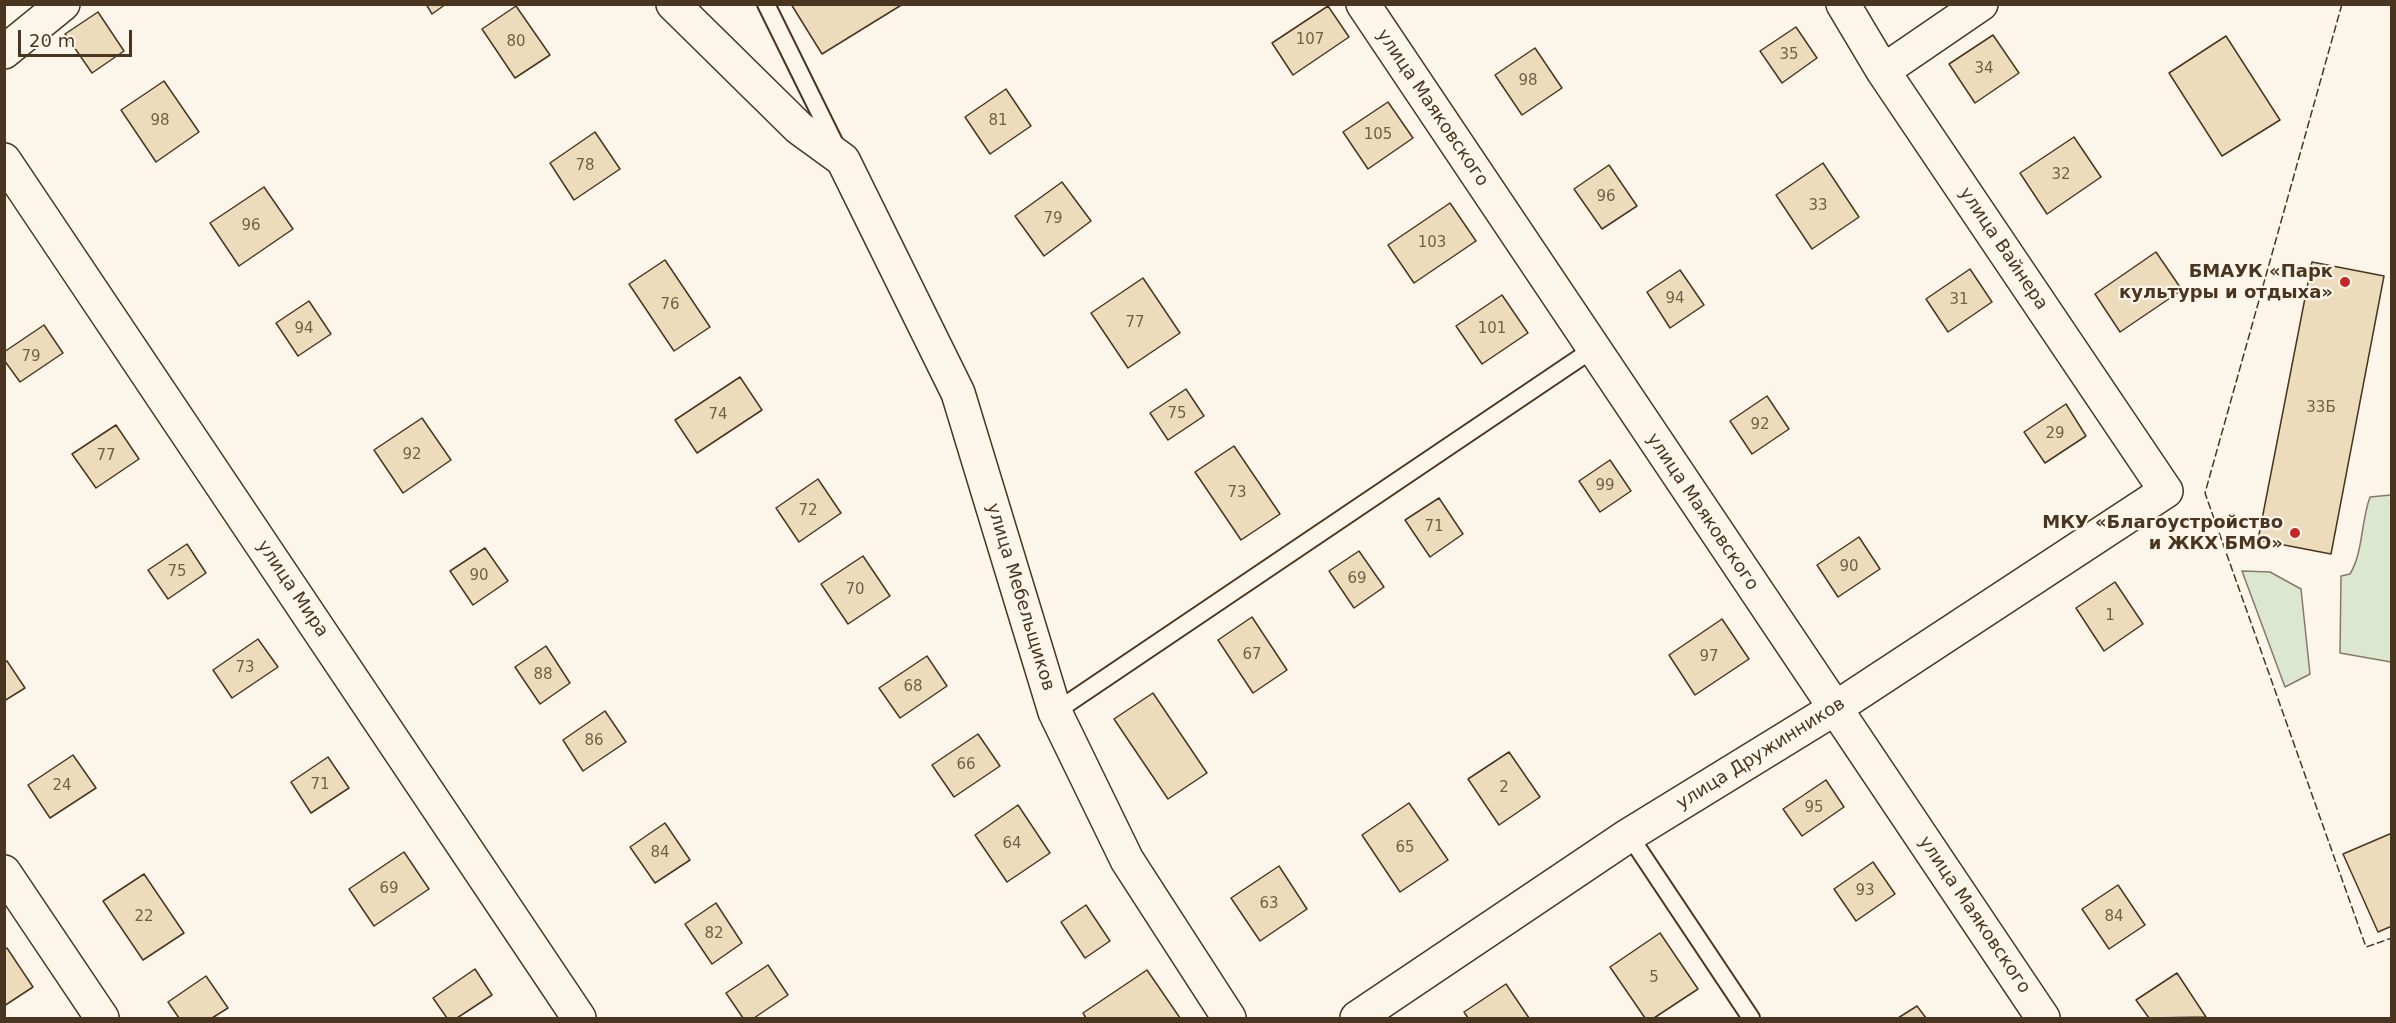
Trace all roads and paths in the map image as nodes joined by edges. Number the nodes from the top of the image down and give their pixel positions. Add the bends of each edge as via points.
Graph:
1 (63, 4) edge
2 (673, 4) edge
3 (766, 4) edge
4 (1363, 4) edge
5 (1843, 4) edge
6 (1981, 4) edge
7 (4, 52) edge
8 (1883, 72) junction
9 (4, 160) edge
10 (843, 160) junction
11 (1593, 349) junction
12 (2166, 491) joint
13 (1834, 709) junction
14 (1055, 712) junction
15 (1629, 835) junction
16 (4, 872) edge
17 (102, 1018) edge
18 (579, 1018) edge
19 (1229, 1018) edge
20 (1357, 1018) edge
21 (1751, 1018) edge
22 (2043, 1018) edge

1 - 7 street
2 - 10 street via 799,128
3 - 10 lane
4 - 11 street, улица Маяковского
5 - 8 street, улица Вайнера
6 - 8 street
8 - 12 street, улица Вайнера
9 - 18 street, улица Мира
10 - 14 street, улица Мебельщиков via 958,393
11 - 13 street, улица Маяковского
11 - 14 lane
12 - 13 street, улица Дружинников
13 - 15 street, улица Дружинников
13 - 22 street, улица Маяковского
14 - 19 street, улица Мебельщиков via 1127,860
15 - 20 street, улица Дружинников
15 - 21 lane
16 - 17 street

